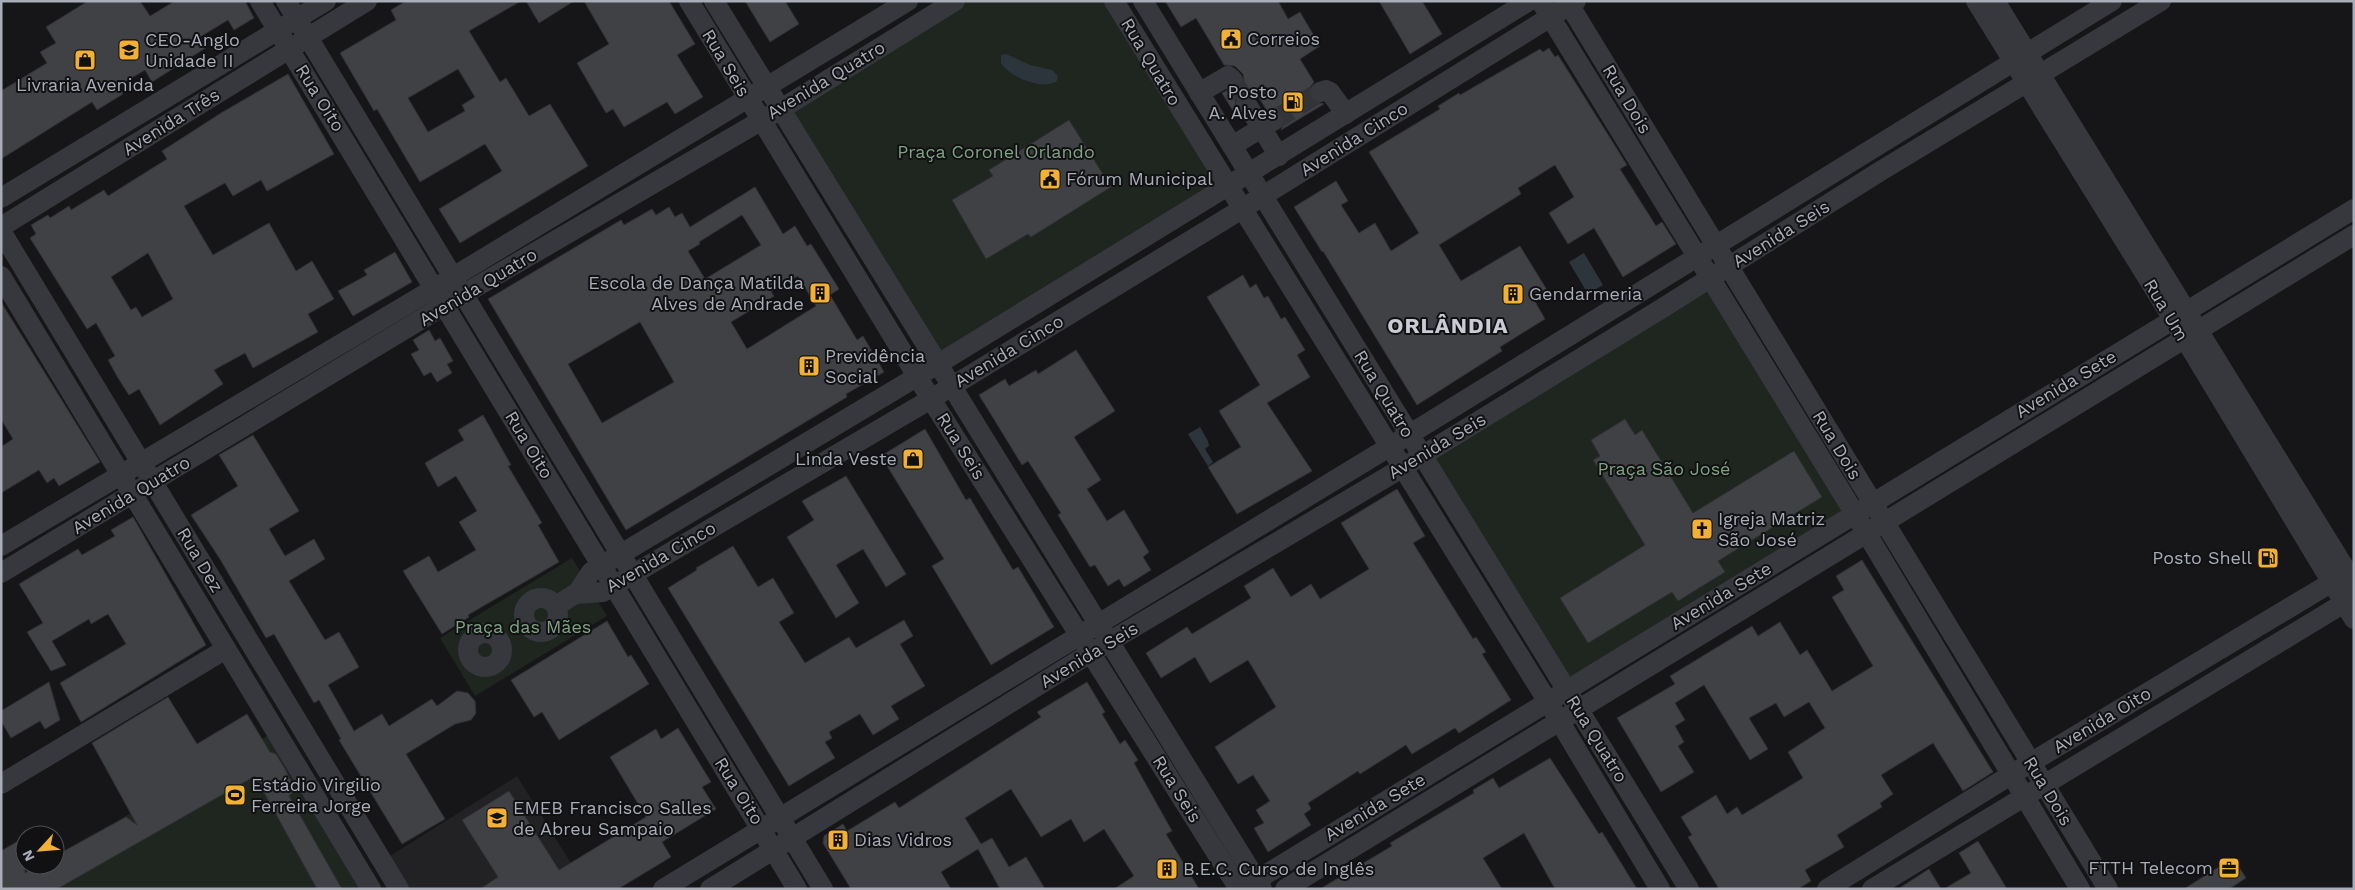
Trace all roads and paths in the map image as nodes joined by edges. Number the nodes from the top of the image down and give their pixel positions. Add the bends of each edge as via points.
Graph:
1 (260, 1) edge
2 (286, 1) edge
3 (326, 1) edge
4 (367, 1) edge
5 (689, 1) edge
6 (714, 1) edge
7 (908, 1) edge
8 (955, 1) edge
9 (1114, 1) edge
10 (1142, 1) edge
11 (1529, 1) edge
12 (1976, 1) edge
13 (1995, 1) edge
14 (2112, 1) edge
15 (2161, 1) edge
16 (1571, 2) edge
17 (1546, 9) edge
18 (297, 19) junction
19 (279, 31) junction
20 (308, 37) junction
21 (290, 48) junction
22 (2020, 57) junction
23 (1232, 79) dead end
24 (2034, 79) junction
25 (768, 87) junction
26 (1320, 92) dead end
27 (1199, 93) junction
28 (748, 98) junction
29 (1246, 103) tunnel mouth
30 (781, 109) junction
31 (1346, 114) junction
32 (761, 120) junction
33 (1267, 124) junction
34 (1232, 146) junction
35 (1279, 156) junction
36 (1249, 174) junction
37 (1228, 187) junction
38 (1262, 196) junction
39 (1, 198) edge
40 (2354, 208) edge
41 (1242, 209) junction
42 (1, 227) edge
43 (1, 231) edge
44 (2354, 235) edge
45 (1716, 245) junction
46 (1696, 256) junction
47 (1730, 266) junction
48 (1, 276) edge
49 (452, 277) junction
50 (1710, 279) junction
51 (435, 288) junction
52 (463, 295) junction
53 (445, 305) junction
54 (2179, 316) junction
55 (2190, 335) junction
56 (938, 364) junction
57 (917, 376) junction
58 (952, 386) junction
59 (931, 399) junction
60 (1408, 434) junction
61 (1389, 447) junction
62 (1422, 456) junction
63 (141, 461) junction
64 (1402, 468) junction
65 (121, 473) junction
66 (153, 482) junction
67 (134, 494) junction
68 (1863, 509) junction
69 (1884, 523) junction
70 (1866, 534) junction
71 (1, 546) edge
72 (620, 554) junction
73 (602, 565) junction
74 (1, 573) edge
75 (633, 575) junction
76 (2347, 576) edge
77 (614, 586) junction
78 (576, 594) junction
79 (2351, 607) edge
80 (1099, 623) junction
81 (1080, 635) junction
82 (500, 641) dead end
83 (1110, 642) junction
84 (226, 649) junction
85 (1092, 652) junction
86 (1567, 690) junction
87 (1548, 702) junction
88 (1579, 709) junction
89 (1559, 722) junction
90 (2030, 762) junction
91 (2011, 776) junction
92 (1, 784) edge
93 (2043, 784) junction
94 (2023, 795) junction
95 (780, 817) junction
96 (761, 828) junction
97 (792, 838) junction
98 (774, 850) junction
99 (1250, 886) edge
100 (371, 889) edge
101 (400, 889) edge
102 (663, 889) edge
103 (710, 889) edge
104 (798, 889) edge
105 (823, 889) edge
106 (1285, 889) edge
107 (1660, 889) edge
108 (1689, 889) edge
109 (1827, 889) edge
110 (1872, 889) edge
111 (2080, 889) edge
112 (2108, 889) edge

1 - 19 street, Rua Oito
2 - 18 street, Rua Oito
3 - 18 street, Avenida Três
4 - 20 street, Avenida Três
5 - 28 street, Rua Seis
6 - 25 street, Rua Seis
7 - 25 street, Avenida Quatro
8 - 30 street, Avenida Quatro
9 - 37 street, Rua Quatro
10 - 27 street, Rua Quatro
11 - 31 street, Avenida Cinco
12 - 22 street, Rua Um
13 - 22 street, Rua Um
14 - 22 street, Avenida Seis
15 - 24 street, Avenida Seis
16 - 17 street, Avenida Cinco
16 - 45 street, Rua Dois
17 - 38 street, Avenida Cinco
17 - 46 street, Rua Dois
18 - 19 street, Avenida Três
18 - 20 street, Rua Oito
19 - 21 street, Rua Oito
19 - 39 street, Avenida Três
20 - 21 street, Avenida Três
20 - 49 street, Rua Oito
21 - 42 street, Avenida Três
21 - 51 street, Rua Oito
22 - 24 street, Rua Um
22 - 45 street, Avenida Seis
23 - 27 street via 1228,76
24 - 47 street, Avenida Seis
24 - 54 street, Rua Um
25 - 28 street, Avenida Quatro
25 - 30 street, Rua Seis
26 - 31 street via 1330,92
27 - 34 street, Rua Quatro
28 - 32 street, Rua Seis
28 - 49 street, Avenida Quatro
29 - 33 street
30 - 32 street, Avenida Quatro
30 - 56 street, Rua Seis
31 - 35 street, Avenida Cinco
32 - 52 street, Avenida Quatro
32 - 57 street, Rua Seis
33 - 34 street
33 - 35 street
34 - 36 street, Rua Quatro
35 - 36 street, Avenida Cinco
36 - 37 street, Avenida Cinco
36 - 38 street, Rua Quatro
37 - 41 street, Rua Quatro
37 - 56 street, Avenida Cinco
38 - 41 street, Avenida Cinco
38 - 60 street, Rua Quatro
40 - 54 street, Avenida Sete
41 - 58 street, Avenida Cinco
41 - 61 street, Rua Quatro
43 - 63 street, Rua Dez
44 - 55 street, Avenida Sete
45 - 46 street, Avenida Seis
45 - 47 street, Rua Dois
46 - 50 street, Rua Dois
46 - 60 street, Avenida Seis
47 - 50 street, Avenida Seis
47 - 68 street, Rua Dois
48 - 65 street, Rua Dez
49 - 51 street, Avenida Quatro
49 - 52 street, Rua Oito
50 - 62 street, Avenida Seis
50 - 68 street, Rua Dois
51 - 53 street, Rua Oito
51 - 63 street, Avenida Quatro
52 - 53 street, Avenida Quatro
52 - 72 street, Rua Oito
53 - 66 street, Avenida Quatro
53 - 73 street, Rua Oito
54 - 55 street, Rua Um
54 - 68 street, Avenida Sete
55 - 69 street, Avenida Sete
55 - 76 street, Rua Um
56 - 57 street, Avenida Cinco
56 - 58 street, Rua Seis
57 - 59 street, Rua Seis
57 - 72 street, Avenida Cinco
58 - 59 street, Avenida Cinco
58 - 80 street, Rua Seis
59 - 75 street, Avenida Cinco
59 - 81 street, Rua Seis
60 - 61 street, Avenida Seis
60 - 62 street, Rua Quatro
61 - 64 street, Rua Quatro
61 - 80 street, Avenida Seis
62 - 64 street, Avenida Seis
62 - 86 street, Rua Quatro
63 - 65 street, Avenida Quatro
63 - 66 street, Rua Dez
64 - 83 street, Avenida Seis
64 - 87 street, Rua Quatro
65 - 67 street, Rua Dez
65 - 71 street, Avenida Quatro
66 - 67 street, Avenida Quatro
66 - 101 street, Rua Dez
67 - 74 street, Avenida Quatro
67 - 84 street, Rua Dez
68 - 69 street, Rua Dois
68 - 70 street, Rua Dois
68 - 86 street, Avenida Sete
69 - 70 street, Avenida Sete
69 - 90 street, Rua Dois
70 - 88 street, Avenida Sete
70 - 91 street, Rua Dois
72 - 73 street, Avenida Cinco
72 - 75 street, Rua Oito
73 - 77 street, Rua Oito
73 - 78 street, Avenida Cinco via 587,575
75 - 77 street, Avenida Cinco
75 - 95 street, Rua Oito
76 - 79 street, Rua Um
76 - 90 street, Avenida Oito
77 - 78 street, Avenida Cinco via 603,592
77 - 96 street, Rua Oito
78 - 82 street via 556,606 542,598 531,601 525,610 526,625
79 - 93 street, Avenida Oito
80 - 81 street, Avenida Seis
80 - 83 street, Rua Seis
81 - 85 street, Rua Seis
81 - 95 street, Avenida Seis
83 - 85 street, Avenida Seis
83 - 99 street, Rua Seis
84 - 92 street
84 - 100 street, Rua Dez
85 - 97 street, Avenida Seis
85 - 99 street, Rua Seis
86 - 87 street, Avenida Sete
86 - 88 street, Rua Quatro
87 - 89 street, Rua Quatro
87 - 99 street, Avenida Sete
88 - 89 street, Avenida Sete
88 - 108 street, Rua Quatro
89 - 106 street, Avenida Sete
89 - 107 street, Rua Quatro
90 - 91 street, Avenida Oito
90 - 93 street, Rua Dois
91 - 94 street, Rua Dois
91 - 109 street, Avenida Oito
93 - 94 street, Avenida Oito
93 - 112 street, Rua Dois
94 - 110 street, Avenida Oito
94 - 111 street, Rua Dois
95 - 96 street, Avenida Seis
95 - 97 street, Rua Oito
96 - 98 street, Rua Oito
96 - 102 street, Avenida Seis
97 - 98 street, Avenida Seis
97 - 105 street, Rua Oito
98 - 103 street, Avenida Seis
98 - 104 street, Rua Oito

